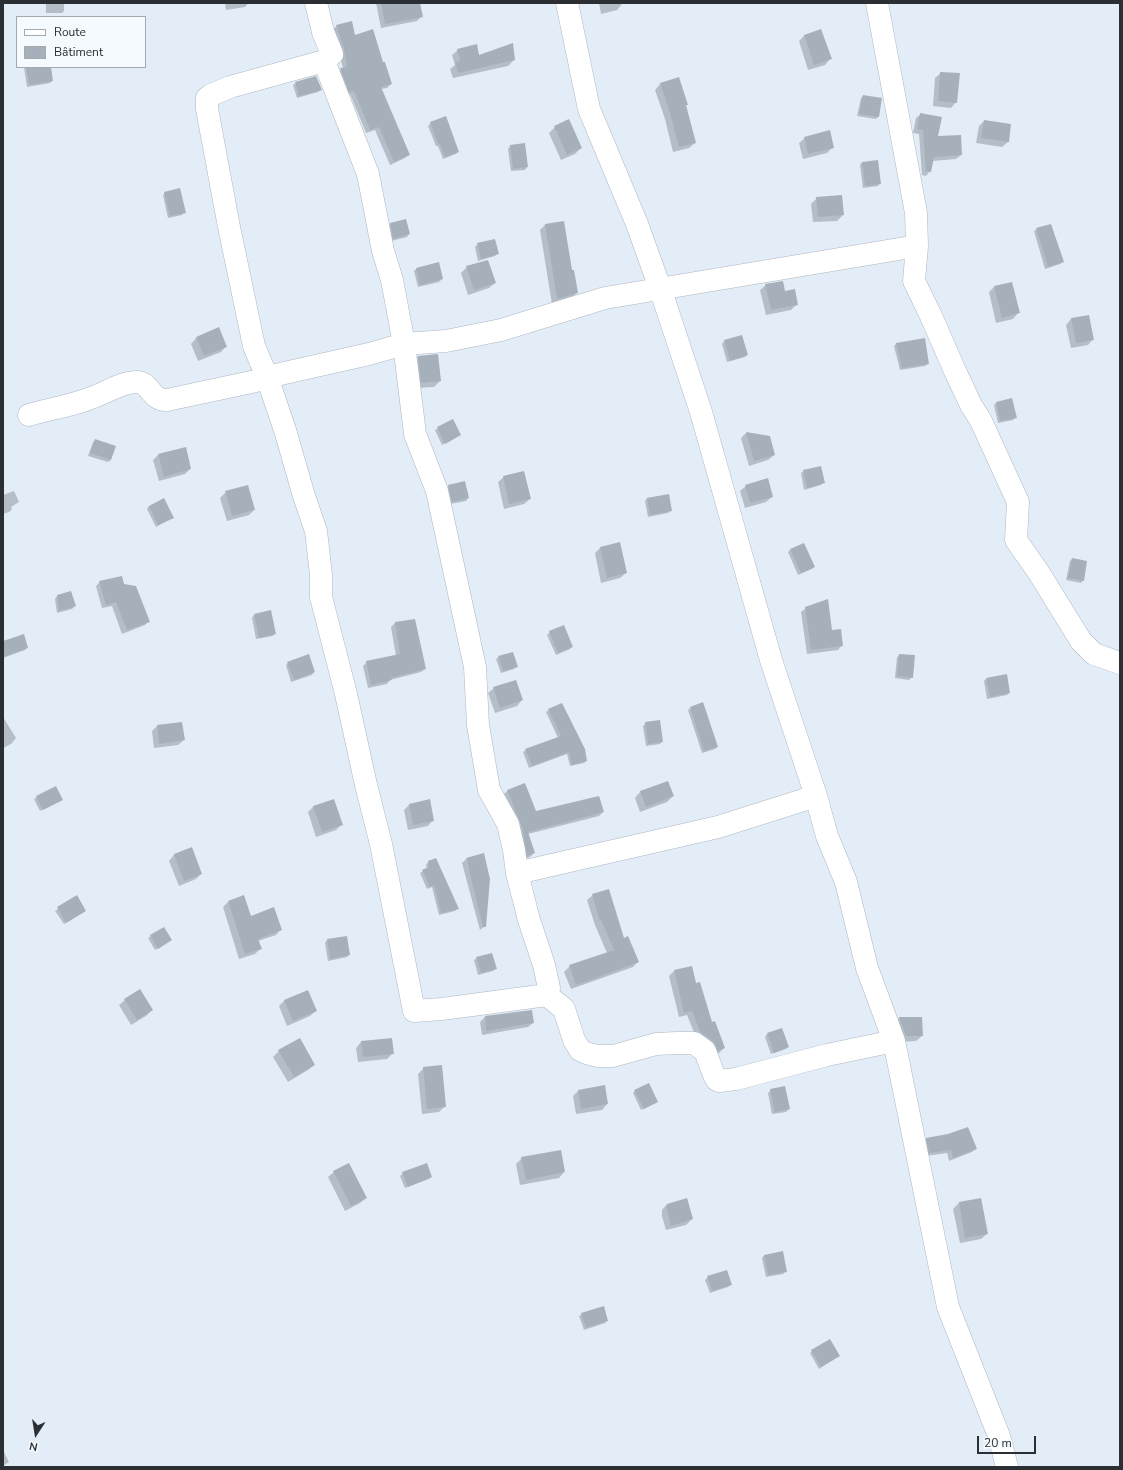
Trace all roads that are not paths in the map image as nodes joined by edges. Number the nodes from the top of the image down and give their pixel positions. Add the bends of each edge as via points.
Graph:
1 (316, 3) edge
2 (567, 3) edge
3 (877, 3) edge
4 (324, 61) junction
5 (917, 246) junction
6 (660, 288) junction
7 (404, 344) junction
8 (267, 377) junction
9 (28, 414) dead end
10 (1120, 663) edge
11 (816, 796) junction
12 (517, 873) junction
13 (547, 995) junction
14 (894, 1041) junction
15 (1007, 1467) edge

1 - 4 street via 323,32 332,54
2 - 6 street via 589,109
3 - 5 street via 916,212
4 - 7 street via 368,174
4 - 8 street via 230,87 207,98 206,109 252,339
5 - 6 street
5 - 10 street via 914,281 1018,502 1016,540 1080,641 1094,654
6 - 7 street via 605,298 501,330 446,341
6 - 11 street via 701,412 771,660
7 - 8 street
7 - 12 street via 415,434 437,491 474,667 478,726 490,790 508,824
8 - 9 street via 167,400 158,399 142,383 124,384 90,399
8 - 13 street via 316,531 321,596 382,844 414,1010 442,1009
11 - 12 street via 718,828
11 - 14 street via 827,836 846,882 867,968
12 - 13 street via 528,920 544,965 549,988
13 - 14 street via 564,1008 574,1040 580,1050 586,1053 613,1056 656,1044 694,1043 706,1051 714,1075 719,1081
14 - 15 street via 948,1307 999,1436

